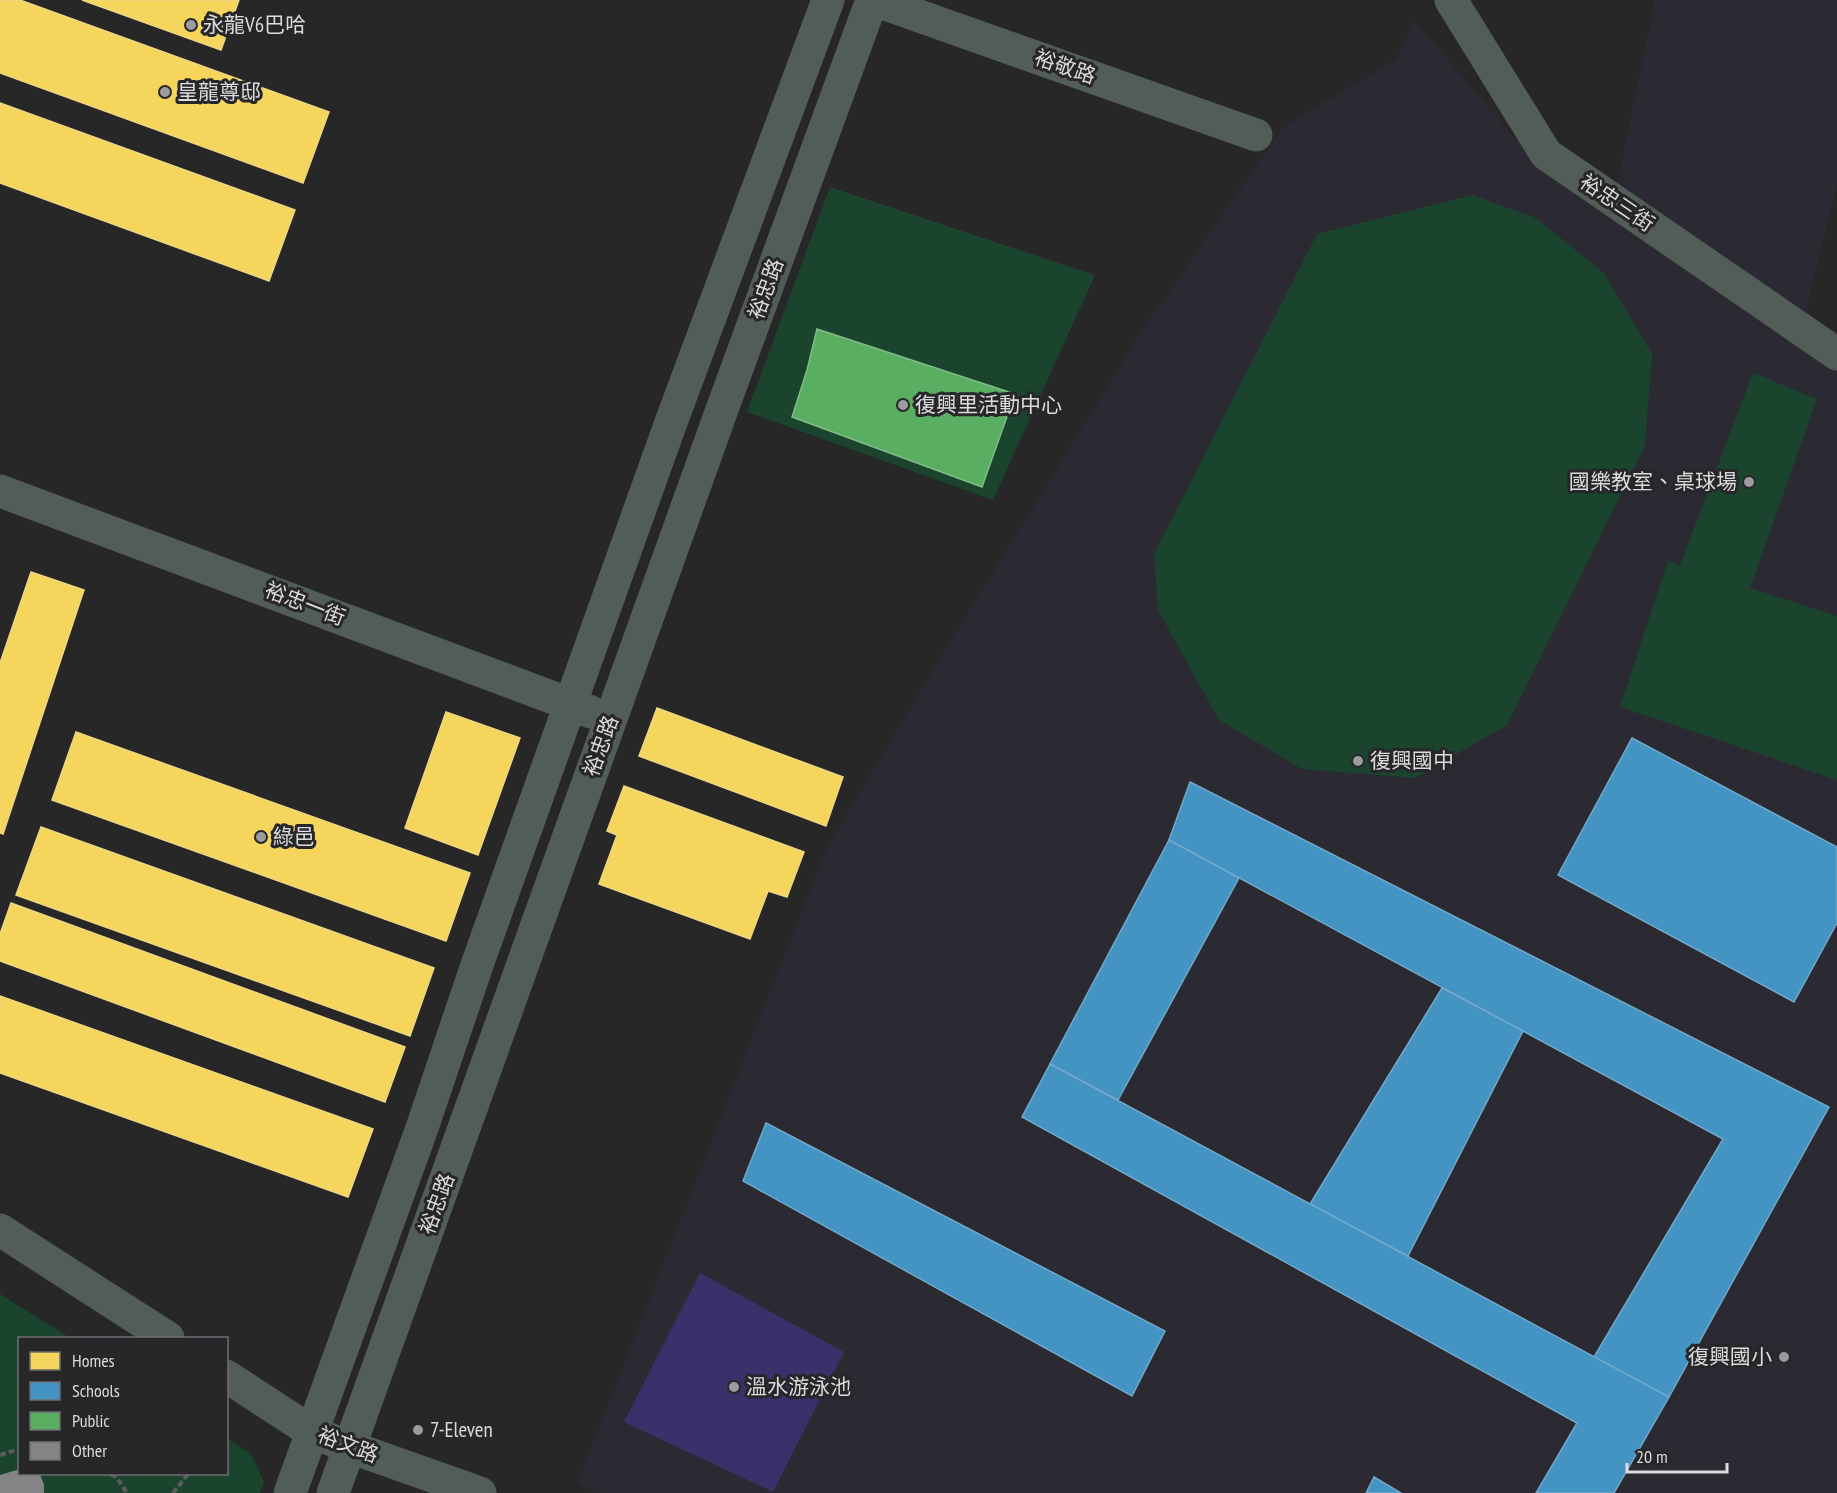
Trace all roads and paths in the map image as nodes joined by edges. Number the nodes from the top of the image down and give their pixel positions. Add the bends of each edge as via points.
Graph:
1 (828, 0) edge
2 (873, 0) edge
3 (1451, 0) edge
4 (1256, 135) dead end
5 (1837, 354) edge
6 (0, 491) edge
7 (572, 705) junction
8 (610, 718) junction
9 (0, 1230) edge
10 (166, 1337) edge
11 (228, 1377) edge
12 (312, 1432) junction
13 (350, 1448) junction
14 (18, 1450) edge
15 (0, 1455) edge
16 (113, 1475) edge
17 (186, 1475) edge
18 (127, 1493) edge
19 (173, 1493) edge
20 (290, 1493) edge
21 (333, 1493) edge
22 (480, 1493) edge

1 - 7 street, 裕忠路 via 670,425
2 - 4 street, 裕敬路
2 - 8 street, 裕忠路
3 - 5 street, 裕忠三街 via 1546,154
6 - 7 street, 裕忠一街
7 - 8 street, 裕忠一街
7 - 12 street, 裕忠路
8 - 13 street, 裕忠路
9 - 10 street
11 - 12 street, 裕文路
12 - 13 street, 裕文路
12 - 20 street, 裕忠路
13 - 21 street, 裕忠路
13 - 22 street, 裕文路
14 - 15 path
16 - 18 path
17 - 19 path

